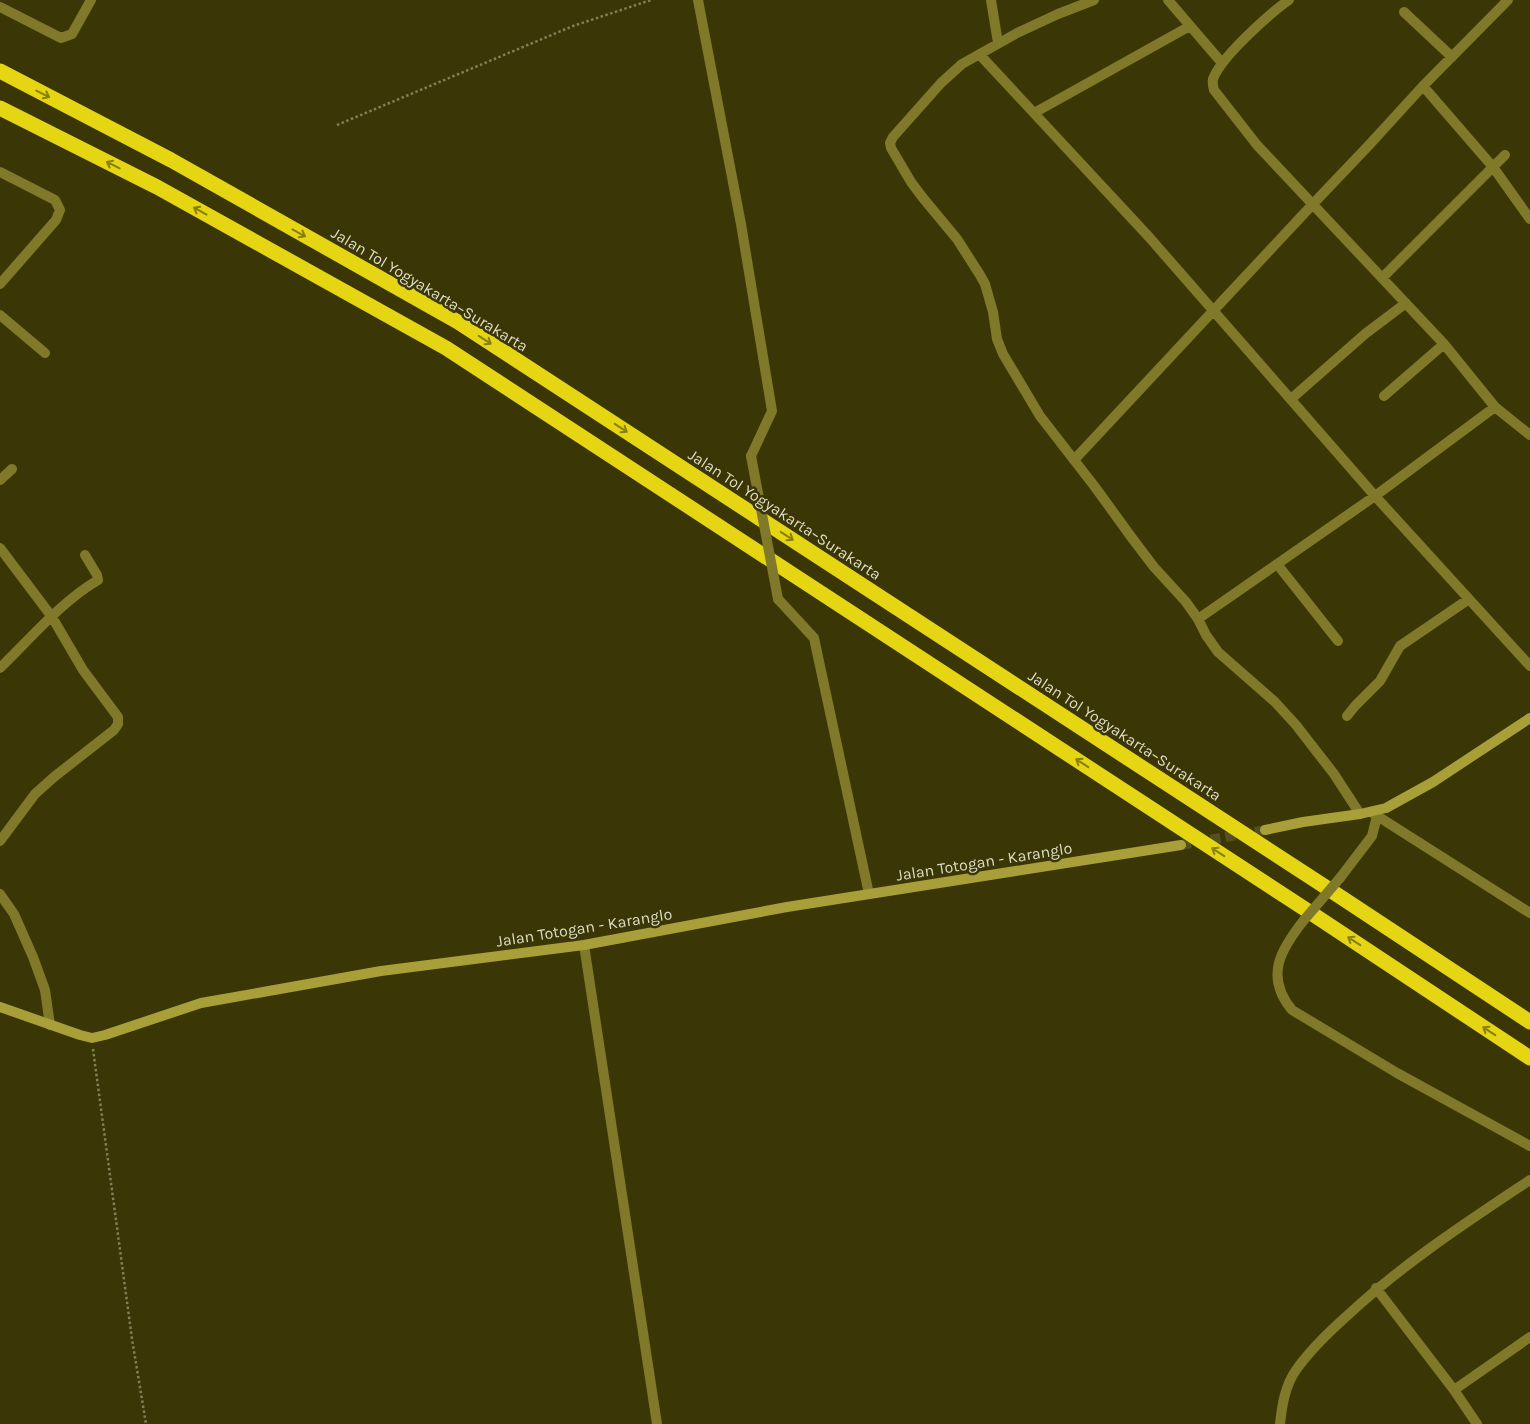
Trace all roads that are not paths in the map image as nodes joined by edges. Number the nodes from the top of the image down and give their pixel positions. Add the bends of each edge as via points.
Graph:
1 (91, 0) edge
2 (698, 0) edge
3 (991, 0) edge
4 (1094, 0) edge
5 (1168, 0) edge
6 (1289, 0) edge
7 (1508, 0) edge
8 (0, 7) edge
9 (1404, 12) dead end
10 (1190, 26) junction
11 (998, 43) junction
12 (980, 55) junction
13 (1452, 57) junction
14 (1222, 63) junction
15 (0, 72) edge
16 (1423, 86) junction
17 (0, 108) edge
18 (1034, 113) junction
19 (1505, 155) dead end
20 (1493, 167) junction
21 (0, 172) edge
22 (1312, 205) junction
23 (1530, 218) edge
24 (1382, 278) junction
25 (0, 284) edge
26 (1406, 303) junction
27 (1213, 311) junction
28 (0, 315) edge
29 (1444, 344) junction
30 (45, 353) dead end
31 (1384, 396) dead end
32 (1291, 399) junction
33 (1495, 407) junction
34 (1530, 435) edge
35 (1074, 460) junction
36 (12, 469) dead end
37 (0, 480) edge
38 (1374, 496) junction
39 (0, 548) edge
40 (85, 555) dead end
41 (1277, 564) junction
42 (1469, 599) junction
43 (52, 617) junction
44 (1198, 619) junction
45 (1338, 642) dead end
46 (1530, 666) edge
47 (0, 668) edge
48 (1347, 716) dead end
49 (1530, 718) edge
50 (1360, 814) junction
51 (1374, 814) junction
52 (1265, 830) tunnel mouth
53 (0, 841) edge
54 (1181, 845) tunnel mouth
55 (0, 894) edge
56 (869, 894) junction
57 (1530, 900) edge
58 (1526, 911) edge
59 (584, 945) junction
60 (0, 1007) edge
61 (1530, 1022) edge
62 (55, 1027) junction
63 (1530, 1058) edge
64 (1530, 1146) edge
65 (1530, 1180) edge
66 (1376, 1288) junction
67 (1530, 1336) edge
68 (1454, 1390) junction
69 (657, 1424) edge
70 (1280, 1424) edge
71 (1477, 1424) edge

1 - 8 street via 72,34 60,38
2 - 56 street, bridge via 741,224 772,411 751,456 778,598 814,638
3 - 11 street
4 - 11 street
5 - 10 street
6 - 14 street via 1259,24
7 - 13 street
9 - 13 street
10 - 14 street
10 - 18 street
11 - 12 street
12 - 18 street
12 - 35 street via 962,64 940,83 893,137 891,148 911,182 957,239 980,275 1003,354 1040,416
13 - 16 street
14 - 22 street via 1213,80 1214,90 1257,145
15 -> 61 highway, Jalan Tol Yogyakarta–Surakarta via 171,160 458,322
16 - 20 street
16 - 22 street
63 -> 17 highway via 446,348 157,187
18 - 27 street
19 - 20 street
20 - 23 street
20 - 24 street
21 - 25 street via 55,200 60,210 56,220
22 - 24 street
22 - 27 street
24 - 26 street
26 - 29 street
26 - 32 street
27 - 32 street
27 - 35 street
28 - 30 street
29 - 31 street
29 - 33 street
32 - 38 street
33 - 34 street
33 - 38 street
35 - 44 street via 1154,567
36 - 37 street
38 - 41 street
38 - 42 street
39 - 43 street
40 - 43 street via 98,580
41 - 44 street
41 - 45 street
42 - 46 street
42 - 48 street via 1400,646 1380,681
43 - 47 street
43 - 53 street via 83,670 118,717 118,724 35,794
44 - 50 street via 1218,652 1275,702 1303,732
49 - 51 main road via 1433,782
50 - 51 main road
50 - 52 main road
51 - 58 street
51 - 64 street, bridge via 1372,836 1289,939 1279,958 1281,992 1292,1010 1397,1073
54 - 56 main road, Jalan Totogan - Karanglo
55 - 62 street via 14,914 33,957
56 - 59 main road, Jalan Totogan - Karanglo
57 - 58 street
59 - 62 main road, Jalan Totogan - Karanglo via 381,971 201,1003 92,1038
59 - 69 street
60 - 62 main road, Jalan Totogan - Karanglo
65 - 66 street via 1450,1233
66 - 68 street
66 - 70 street via 1329,1332 1296,1370 1282,1404
67 - 68 street
68 - 71 street

